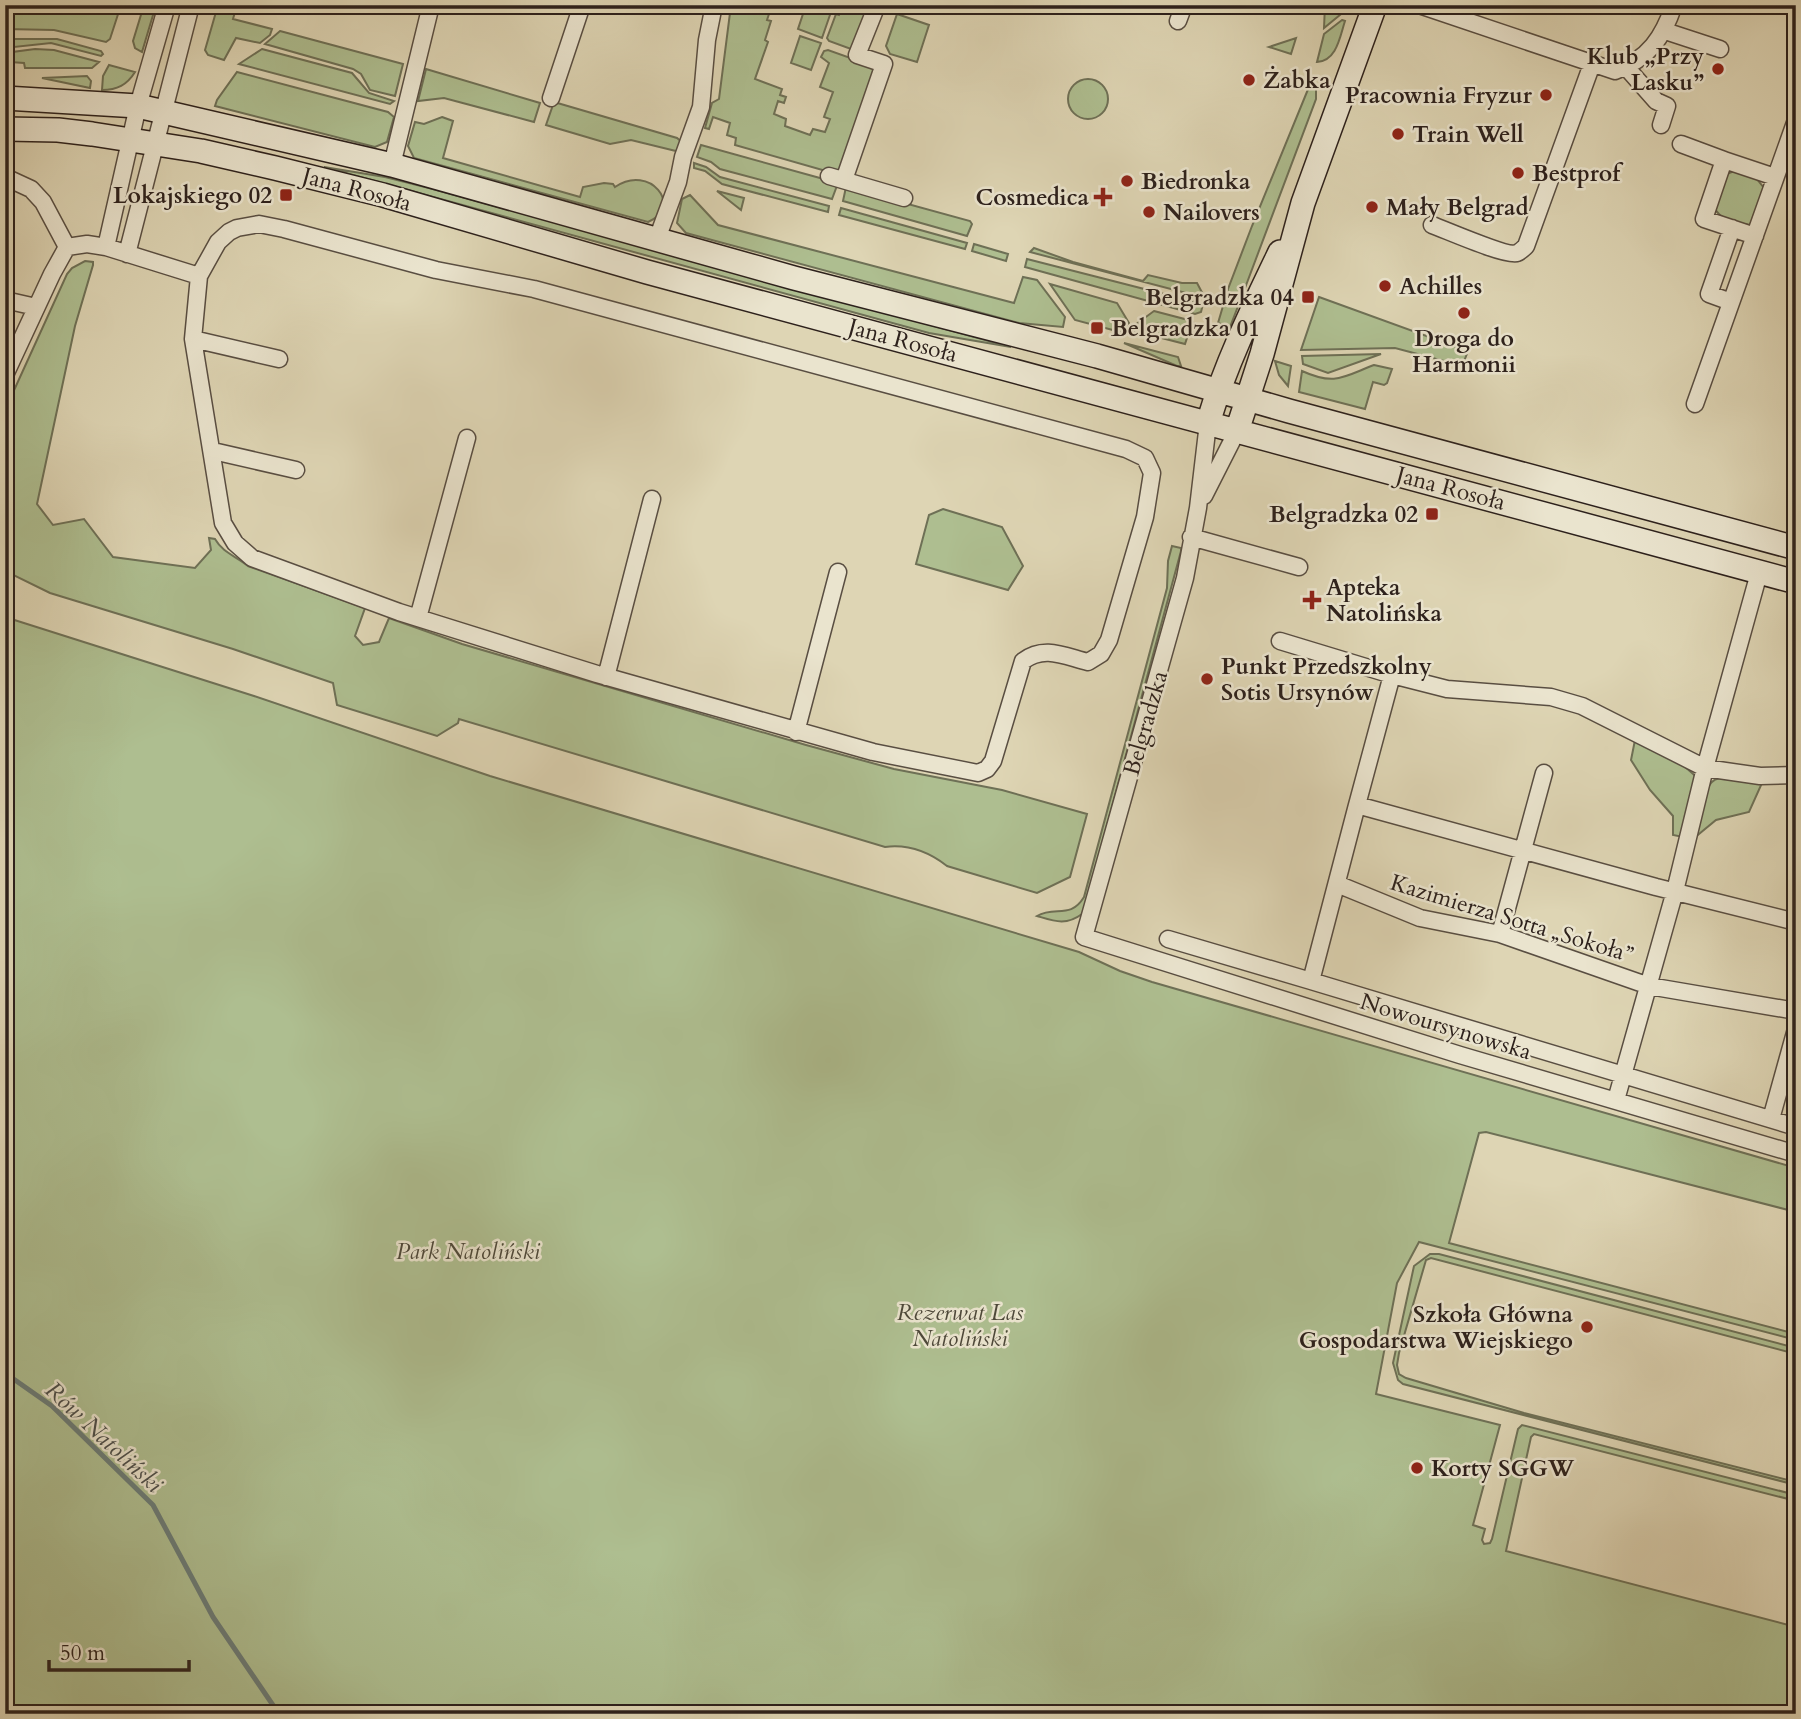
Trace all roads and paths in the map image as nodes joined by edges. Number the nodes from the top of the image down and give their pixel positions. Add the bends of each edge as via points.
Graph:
1 (167, 5) edge
2 (191, 5) edge
3 (431, 5) edge
4 (582, 5) edge
5 (714, 5) edge
6 (877, 5) edge
7 (1375, 5) edge
8 (1419, 5) edge
9 (1674, 5) edge
10 (1665, 31) junction
11 (1720, 50) dead end
12 (1592, 64) junction
13 (1626, 67) junction
14 (5, 98) edge
15 (551, 98) dead end
16 (138, 106) junction
17 (164, 112) junction
18 (1796, 120) edge
19 (1661, 125) dead end
20 (5, 129) edge
21 (131, 141) junction
22 (157, 144) junction
23 (1681, 144) dead end
24 (1724, 160) junction
25 (392, 165) junction
26 (5, 177) edge
27 (1775, 177) junction
28 (904, 198) dead end
29 (1303, 203) junction
30 (1432, 225) dead end
31 (1732, 228) junction
32 (1755, 236) junction
33 (657, 239) junction
34 (66, 247) junction
35 (106, 247) junction
36 (127, 254) junction
37 (199, 276) junction
38 (5, 300) edge
39 (1731, 302) junction
40 (36, 307) junction
41 (193, 339) junction
42 (279, 359) dead end
43 (5, 375) edge
44 (1218, 390) junction
45 (1249, 399) junction
46 (1695, 404) dead end
47 (1208, 423) junction
48 (1237, 430) junction
49 (467, 438) dead end
50 (213, 451) junction
51 (296, 470) dead end
52 (652, 499) dead end
53 (1198, 508) junction
54 (1191, 537) junction
55 (1796, 548) edge
56 (1300, 567) dead end
57 (838, 572) dead end
58 (1759, 573) junction
59 (1796, 582) edge
60 (418, 618) junction
61 (1280, 641) dead end
62 (1392, 675) junction
63 (606, 677) junction
64 (796, 732) junction
65 (1705, 768) junction
66 (1544, 773) dead end
67 (1796, 775) edge
68 (1357, 805) junction
69 (1523, 851) junction
70 (1337, 884) junction
71 (1675, 891) junction
72 (1796, 922) edge
73 (1500, 934) junction
74 (1084, 937) joint
75 (1168, 939) dead end
76 (1311, 981) junction
77 (1649, 986) junction
78 (1796, 1012) edge
79 (1796, 1029) edge
80 (1624, 1075) junction
81 (1616, 1100) junction
82 (1770, 1119) junction
83 (1796, 1127) edge
84 (1796, 1154) edge

1 - 16 street
2 - 17 street
3 - 25 street
4 - 15 street
5 - 33 street via 701,107
6 - 28 street via 857,55 884,64 836,178
7 - 29 street, Belgradzka
8 - 12 street
9 - 10 street
10 - 11 street
10 - 13 street via 1655,45
12 - 13 street via 1615,71
12 - 30 street via 1520,253 1499,250
13 - 19 street via 1656,101 1667,106
14 - 16 street, Jana Rosoła
16 - 17 street, Jana Rosoła
16 - 21 street
17 - 22 street
17 - 25 street, Jana Rosoła
18 - 27 street
20 - 21 street, Jana Rosoła via 58,130
21 - 22 street, Jana Rosoła
21 - 35 street
22 - 36 street
22 - 47 street, Jana Rosoła via 383,195 647,272
23 - 24 street
24 - 27 street
24 - 31 street via 1704,219
25 - 33 street, Jana Rosoła
26 - 34 street via 31,189 43,202
27 - 32 street
29 - 44 street, Belgradzka
29 - 45 street, Belgradzka
31 - 32 street
31 - 39 street via 1709,294
32 - 39 street
33 - 44 street, Jana Rosoła
34 - 35 street
34 - 40 street
35 - 36 street
36 - 37 street
37 - 41 street
37 - 64 street via 229,232 259,225 284,229 436,270 534,289 1144,458 1153,473 1145,517 1109,640 1101,654 1087,662 1043,651 1023,661 987,769 978,773 954,769
38 - 40 street
39 - 46 street
40 - 43 street
41 - 42 street
41 - 50 street
44 - 45 street, Jana Rosoła
44 - 47 street, Belgradzka
45 - 48 street, Belgradzka
45 - 55 street, Jana Rosoła
47 - 48 street, Jana Rosoła
47 - 53 street, Belgradzka
48 - 53 street, Belgradzka
48 - 58 street, Jana Rosoła
49 - 60 street
50 - 51 street
50 - 60 street via 223,523 235,543 252,558
52 - 63 street
53 - 54 street, Belgradzka
54 - 56 street
54 - 74 street, Belgradzka via 1185,578
57 - 64 street
58 - 59 street, Jana Rosoła
58 - 65 street
60 - 63 street
61 - 62 street
62 - 65 street via 1447,689 1562,700
62 - 68 street
63 - 64 street
65 - 67 street via 1759,776
65 - 71 street
66 - 69 street
68 - 69 street
68 - 70 street
69 - 71 street
69 - 73 street
70 - 73 street, Kazimierza Sotta „Sokoła” via 1420,918
70 - 76 street
71 - 72 street
71 - 77 street
73 - 77 street, Kazimierza Sotta „Sokoła”
74 - 81 street, Nowoursynowska
75 - 76 street
76 - 80 street
77 - 78 street, Kazimierza Sotta „Sokoła”
77 - 80 street
79 - 82 street
80 - 81 street
80 - 82 street
81 - 84 street, Nowoursynowska
82 - 83 street

